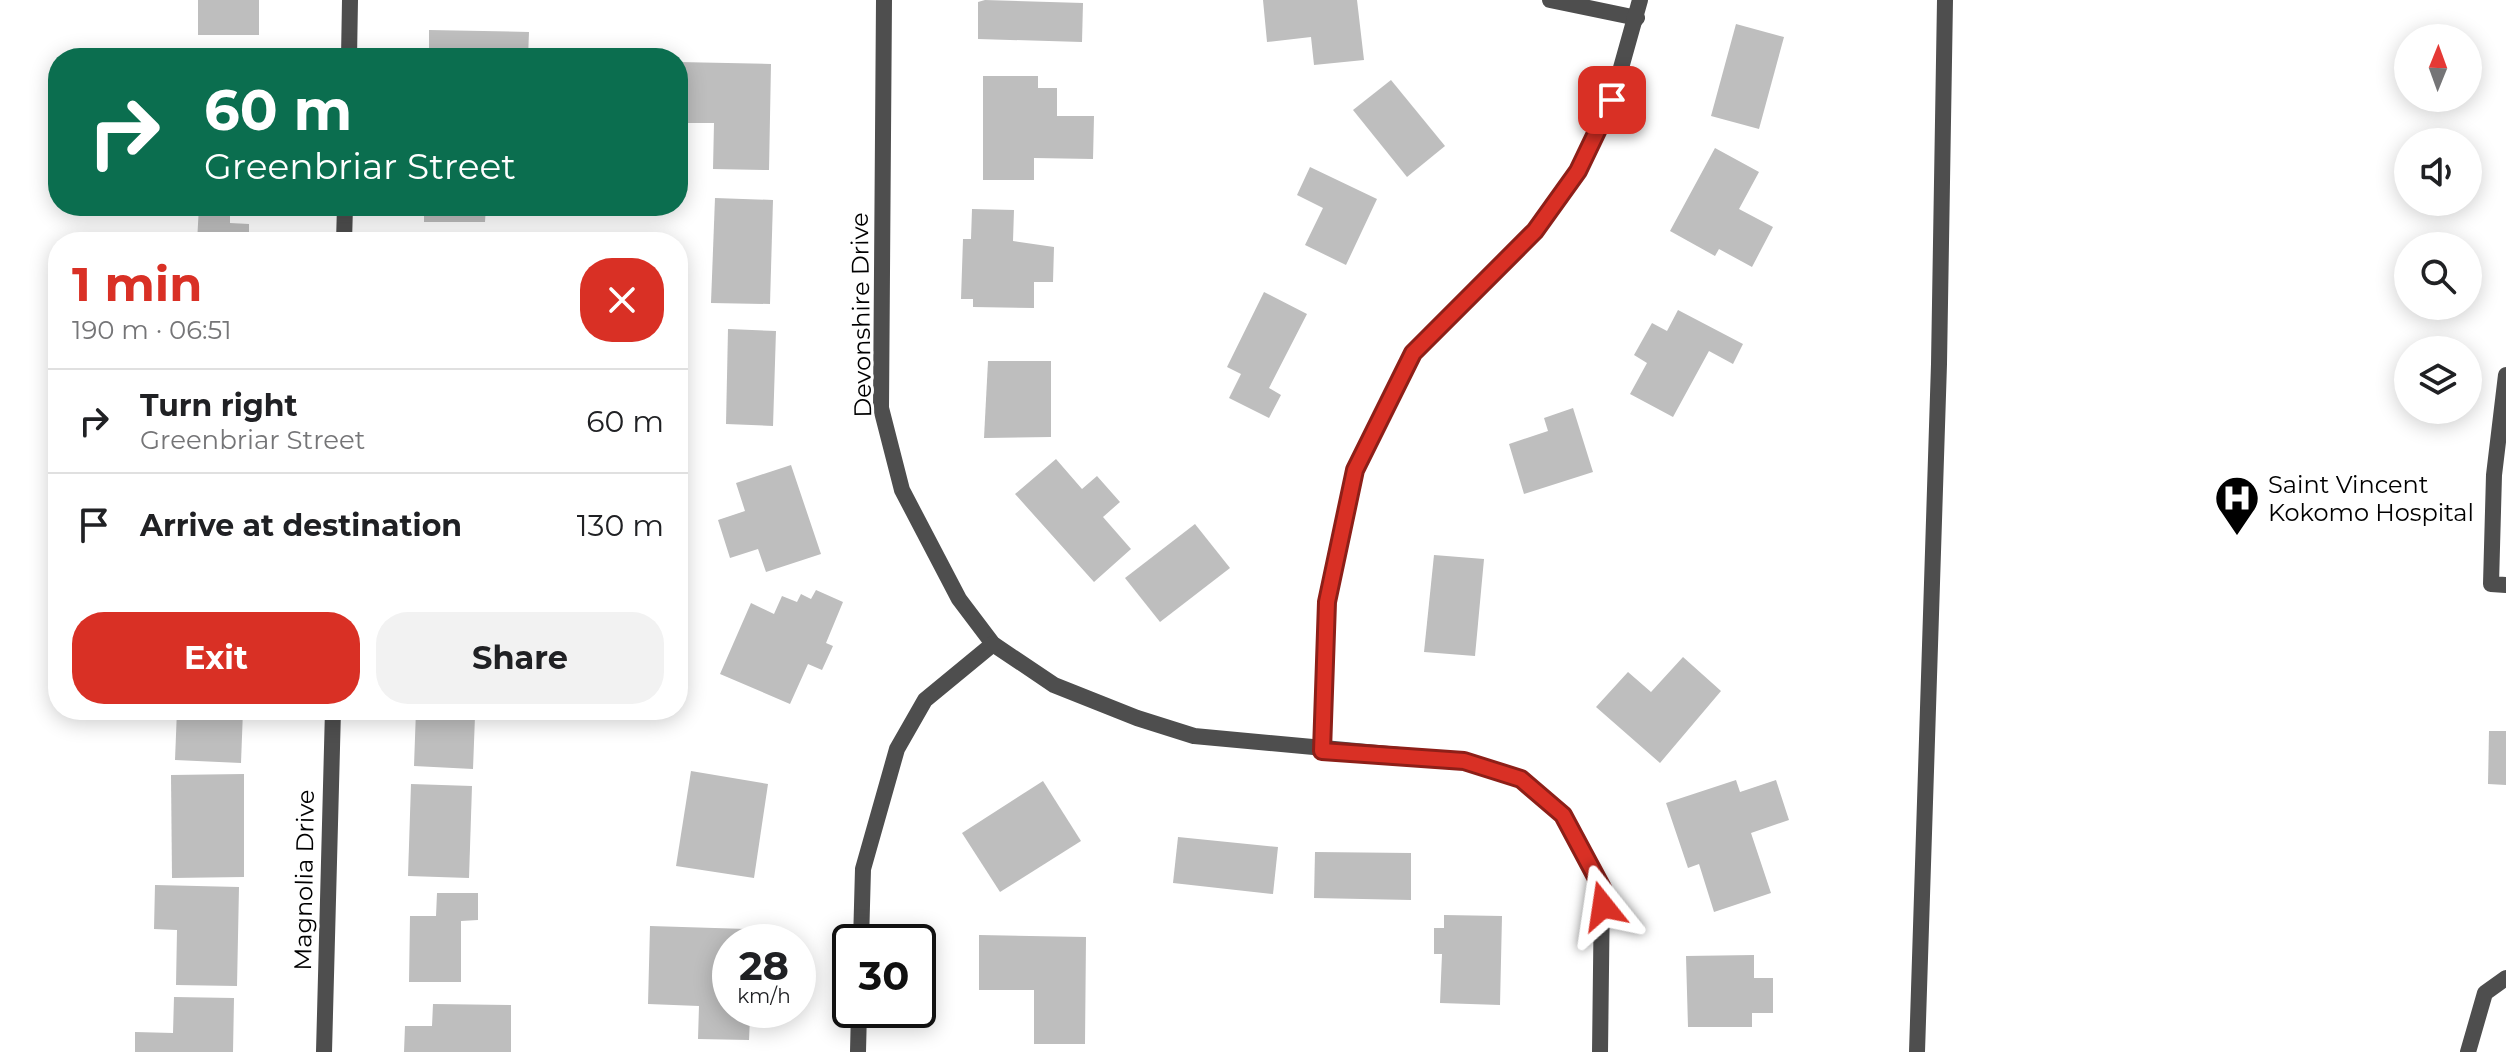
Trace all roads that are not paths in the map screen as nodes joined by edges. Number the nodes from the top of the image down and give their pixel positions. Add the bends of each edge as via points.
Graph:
1 (350, 0) edge
2 (884, 0) edge
3 (1550, 0) edge
4 (1640, 0) edge
5 (1945, 0) edge
6 (1637, 18) junction
7 (349, 48) edge
8 (2506, 375) edge
9 (2506, 585) edge
10 (993, 644) junction
11 (333, 720) edge
12 (1322, 751) junction
13 (861, 924) edge
14 (2506, 978) edge
15 (859, 1028) edge
16 (324, 1052) edge
17 (858, 1052) edge
18 (1600, 1052) edge
19 (1917, 1052) edge
20 (2468, 1052) edge

1 - 7 street
2 - 10 street, Devonshire Drive via 881,408 902,490 959,599
3 - 6 street
4 - 6 street
5 - 19 street
6 - 12 street via 1612,100 1578,171 1535,231 1413,353 1355,470 1327,602
8 - 9 street via 2494,475 2491,584
10 - 12 street, Devonshire Drive via 1054,685 1137,718 1194,736
10 - 13 street via 925,700 897,749 863,869
11 - 16 street, Magnolia Drive
12 - 18 street, Devonshire Drive via 1464,761 1521,779 1563,815 1602,888
14 - 20 street via 2485,993
15 - 17 street

